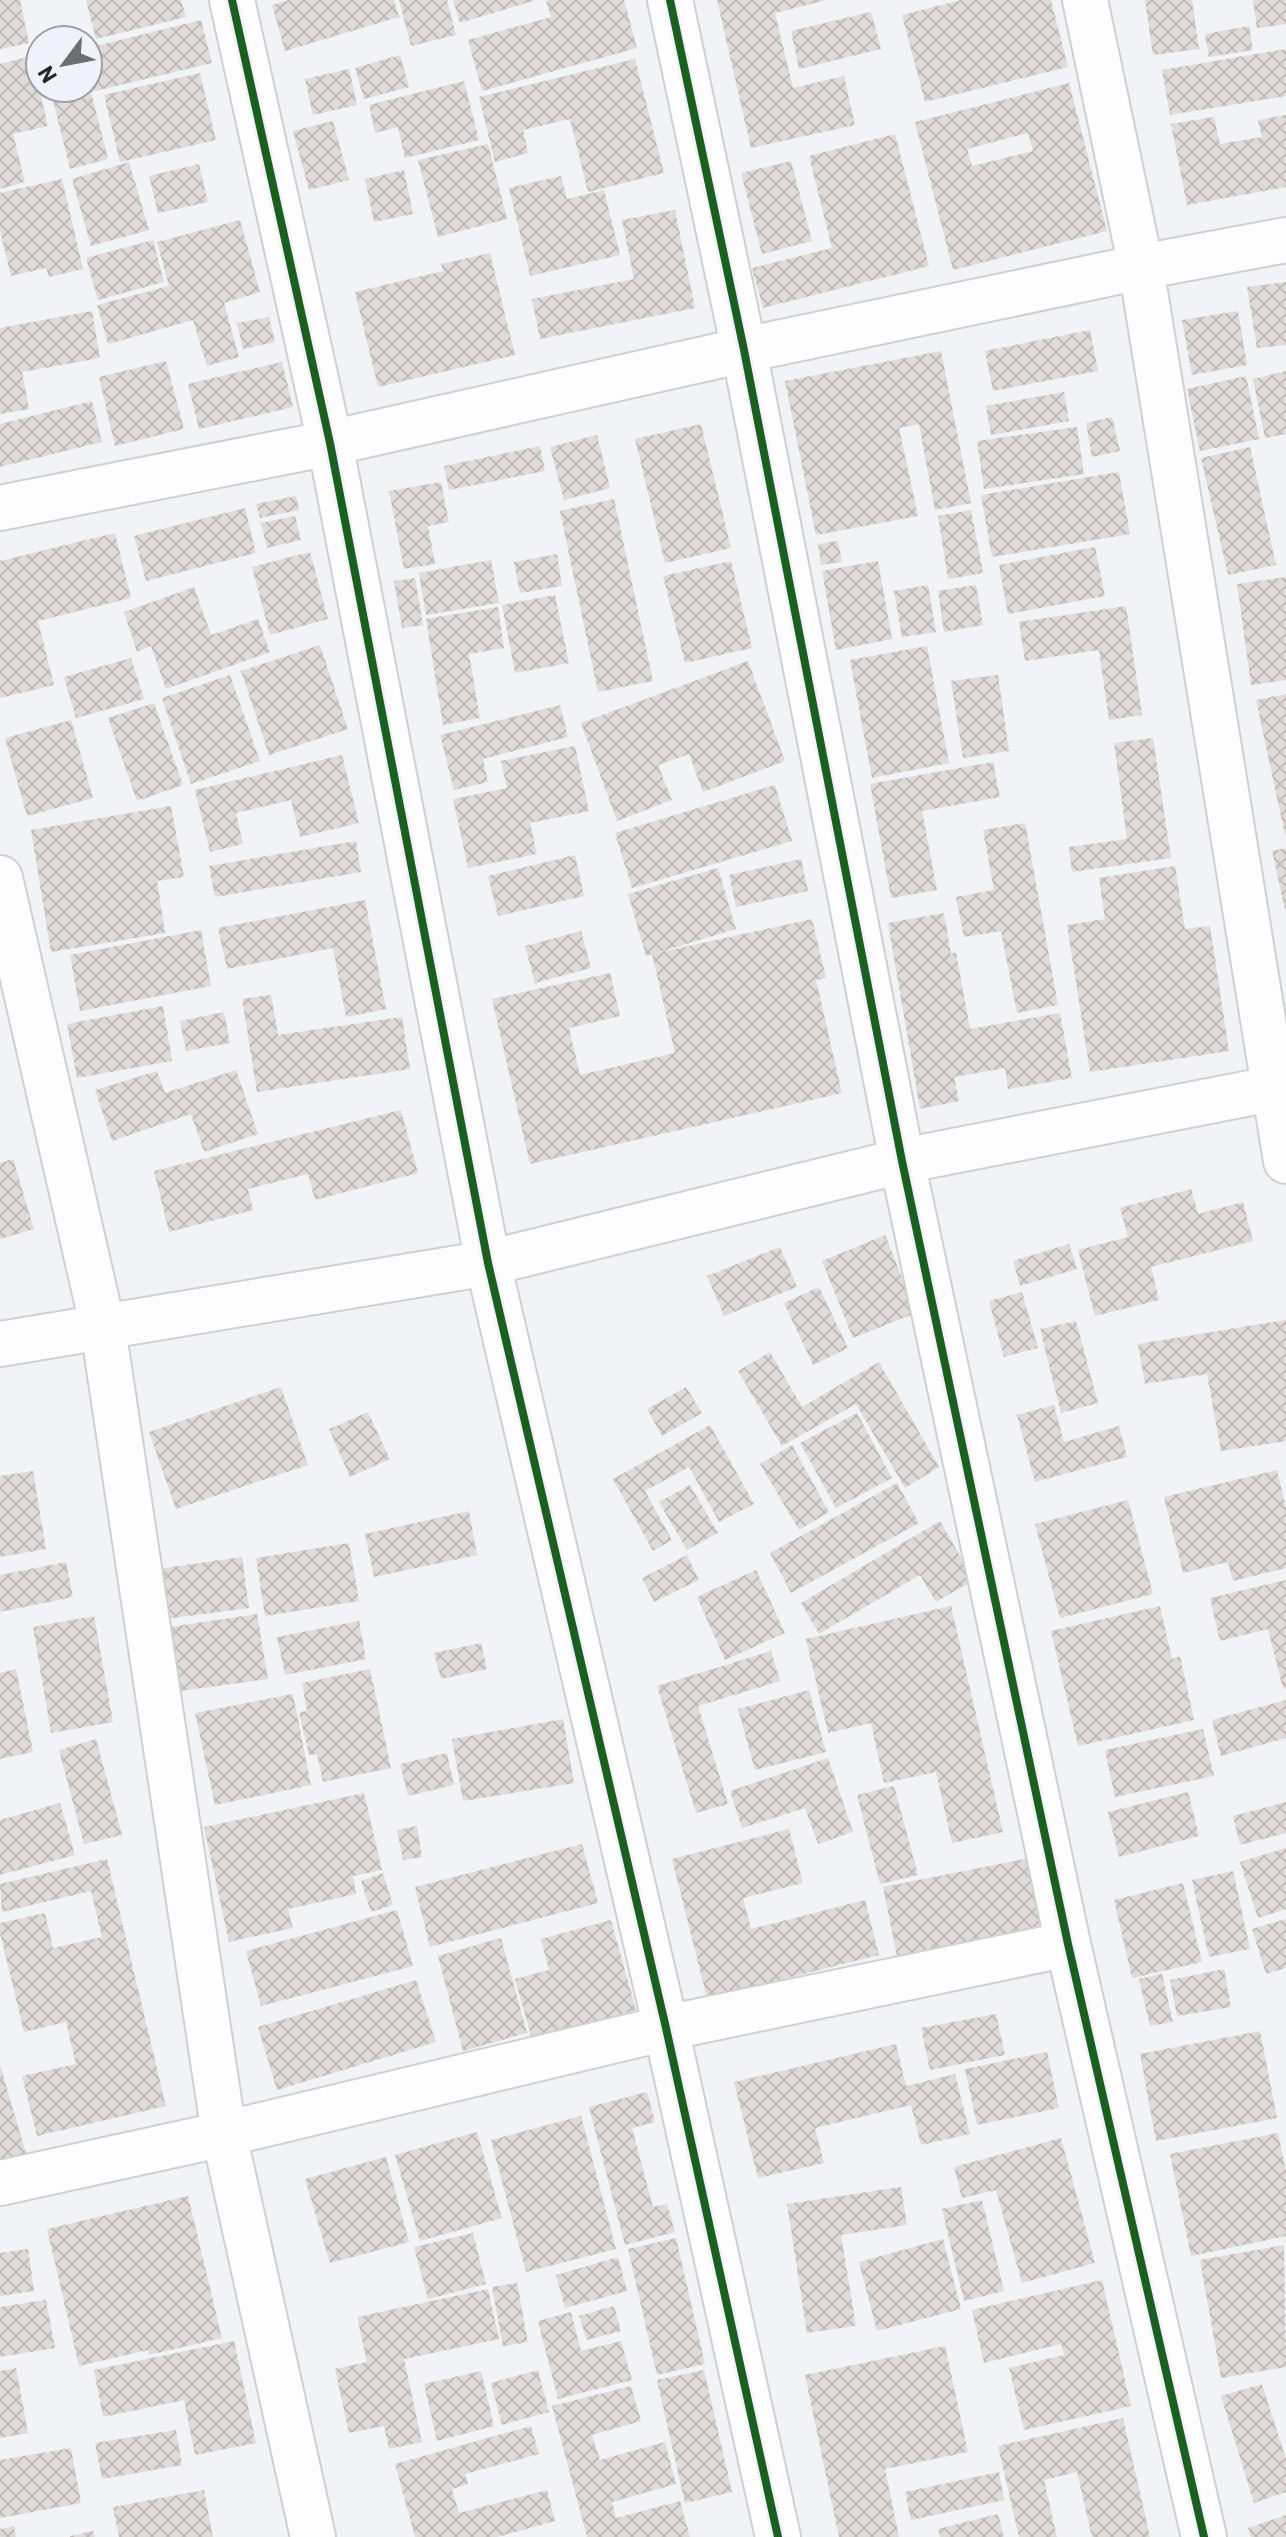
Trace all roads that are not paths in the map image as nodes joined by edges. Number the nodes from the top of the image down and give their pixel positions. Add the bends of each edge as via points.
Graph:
1 (232, 0) edge
2 (670, 0) edge
3 (1085, 0) edge
4 (1286, 240) edge
5 (1141, 267) junction
6 (744, 350) junction
7 (330, 443) junction
8 (0, 508) edge
9 (0, 878) edge
10 (1279, 1087) edge
11 (902, 1161) junction
12 (1286, 1161) edge
13 (488, 1263) junction
14 (103, 1328) junction
15 (0, 1344) edge
16 (1068, 1944) junction
17 (666, 2028) junction
18 (224, 2134) junction
19 (0, 2183) edge
20 (313, 2537) edge
21 (778, 2537) edge
22 (1204, 2537) edge

1 - 7 street
2 - 6 street
3 - 5 street
4 - 5 street
5 - 6 street
5 - 10 street
6 - 7 street
6 - 11 street
7 - 8 street
7 - 13 street
9 - 14 street
10 - 11 street
10 - 12 street
11 - 13 street
11 - 16 street
13 - 14 street
13 - 17 street
14 - 15 street
14 - 18 street
16 - 17 street
16 - 22 street
17 - 18 street
17 - 21 street
18 - 19 street
18 - 20 street

